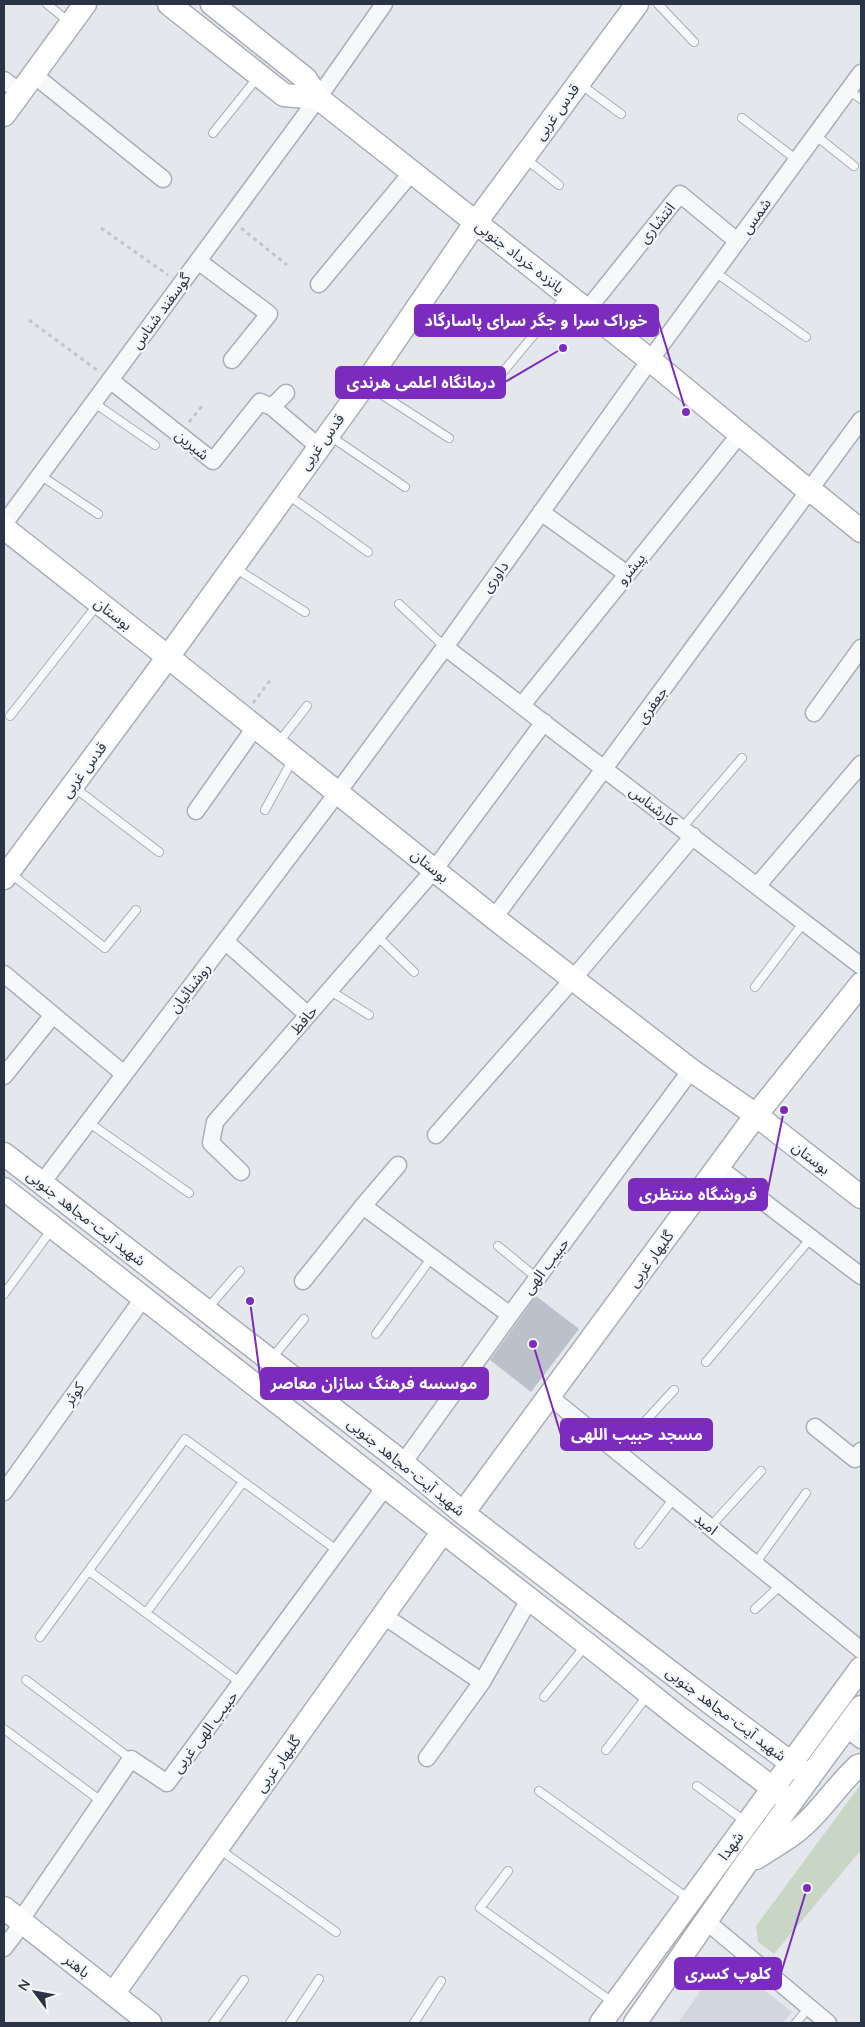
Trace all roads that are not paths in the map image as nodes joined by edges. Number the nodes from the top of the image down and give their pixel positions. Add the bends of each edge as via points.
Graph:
1 (47, 4) edge
2 (85, 4) edge
3 (169, 4) edge
4 (212, 4) edge
5 (384, 4) edge
6 (637, 4) edge
7 (658, 4) edge
8 (70, 24) junction
9 (694, 42) dead end
10 (861, 73) edge
11 (34, 75) junction
12 (259, 76) junction
13 (579, 83) junction
14 (12, 86) edge
15 (855, 94) edge
16 (318, 98) junction
17 (621, 114) dead end
18 (4, 115) edge
19 (742, 118) dead end
20 (213, 133) dead end
21 (815, 136) junction
22 (524, 157) junction
23 (797, 160) junction
24 (854, 166) dead end
25 (412, 172) junction
26 (163, 179) dead end
27 (559, 185) dead end
28 (476, 222) junction
29 (737, 241) junction
30 (198, 261) junction
31 (715, 272) junction
32 (319, 284) dead end
33 (568, 295) junction
34 (587, 310) junction
35 (806, 337) dead end
36 (232, 360) dead end
37 (650, 360) junction
38 (110, 380) junction
39 (365, 384) junction
40 (493, 384) dead end
41 (286, 393) dead end
42 (94, 402) junction
43 (272, 408) junction
44 (861, 420) edge
45 (740, 434) junction
46 (449, 438) dead end
47 (324, 440) junction
48 (155, 445) dead end
49 (40, 475) junction
50 (405, 487) dead end
51 (809, 491) junction
52 (286, 493) junction
53 (541, 512) junction
54 (98, 514) dead end
55 (4, 524) edge
56 (4, 528) edge
57 (861, 531) edge
58 (368, 552) dead end
59 (233, 566) junction
60 (626, 574) junction
61 (99, 603) junction
62 (399, 604) dead end
63 (305, 612) dead end
64 (445, 647) junction
65 (861, 648) edge
66 (168, 657) junction
67 (522, 705) junction
68 (307, 706) dead end
69 (814, 713) dead end
70 (10, 716) dead end
71 (249, 722) junction
72 (544, 722) junction
73 (286, 751) junction
74 (742, 758) dead end
75 (861, 764) edge
76 (605, 768) junction
77 (72, 786) junction
78 (338, 792) junction
79 (196, 810) dead end
80 (265, 810) dead end
81 (688, 832) junction
82 (159, 852) dead end
83 (434, 870) junction
84 (6, 875) edge
85 (757, 886) junction
86 (136, 910) dead end
87 (494, 918) junction
88 (804, 922) junction
89 (377, 936) junction
90 (225, 941) junction
91 (861, 966) edge
92 (414, 972) dead end
93 (4, 974) edge
94 (573, 979) junction
95 (861, 984) edge
96 (755, 988) dead end
97 (329, 990) junction
98 (53, 1015) junction
99 (308, 1015) junction
100 (369, 1015) dead end
101 (691, 1070) junction
102 (124, 1074) junction
103 (4, 1076) edge
104 (756, 1116) junction
105 (88, 1122) junction
106 (436, 1135) dead end
107 (4, 1154) edge
108 (398, 1165) dead end
109 (718, 1167) junction
110 (241, 1172) dead end
111 (42, 1183) junction
112 (4, 1189) edge
113 (189, 1193) dead end
114 (861, 1197) edge
115 (363, 1206) junction
116 (54, 1228) junction
117 (811, 1238) junction
118 (498, 1246) dead end
119 (432, 1257) junction
120 (240, 1271) dead end
121 (861, 1276) edge
122 (537, 1278) junction
123 (302, 1281) dead end
124 (4, 1294) edge
125 (144, 1297) junction
126 (205, 1311) junction
127 (510, 1314) junction
128 (304, 1319) dead end
129 (376, 1334) dead end
130 (270, 1360) junction
131 (706, 1362) dead end
132 (674, 1390) dead end
133 (550, 1397) junction
134 (815, 1428) dead end
135 (861, 1451) edge
136 (618, 1452) junction
137 (403, 1463) junction
138 (761, 1471) dead end
139 (243, 1482) junction
140 (385, 1487) junction
141 (4, 1492) edge
142 (806, 1493) dead end
143 (674, 1498) junction
144 (463, 1513) junction
145 (710, 1527) junction
146 (442, 1533) junction
147 (639, 1544) dead end
148 (338, 1551) junction
149 (755, 1564) junction
150 (89, 1571) junction
151 (781, 1585) junction
152 (529, 1600) junction
153 (755, 1609) dead end
154 (146, 1613) junction
155 (384, 1616) junction
156 (40, 1637) dead end
157 (587, 1644) junction
158 (861, 1650) edge
159 (861, 1668) edge
160 (26, 1680) dead end
161 (482, 1682) junction
162 (241, 1683) junction
163 (649, 1694) junction
164 (544, 1697) dead end
165 (712, 1704) junction
166 (861, 1707) edge
167 (693, 1728) junction
168 (4, 1729) edge
169 (853, 1734) edge
170 (606, 1750) dead end
171 (427, 1758) dead end
172 (131, 1759) junction
173 (790, 1763) junction
174 (861, 1765) edge
175 (810, 1777) junction
176 (697, 1786) dead end
177 (773, 1788) junction
178 (539, 1791) dead end
179 (101, 1800) junction
180 (791, 1802) junction
181 (748, 1823) junction
182 (218, 1848) junction
183 (745, 1865) junction
184 (508, 1871) dead end
185 (691, 1900) junction
186 (15, 1917) edge
187 (706, 1921) junction
188 (336, 1932) dead end
189 (4, 1948) edge
190 (319, 1979) dead end
191 (244, 1980) dead end
192 (441, 1981) dead end
193 (113, 1994) junction
194 (615, 2004) junction
195 (809, 2007) junction
196 (150, 2023) edge
197 (213, 2023) edge
198 (290, 2023) edge
199 (414, 2023) edge
200 (601, 2023) edge
201 (635, 2023) edge
202 (796, 2023) edge
203 (828, 2023) edge

1 - 8 lane
2 - 8 street
3 - 12 street
4 - 16 street, پانزده خرداد جنوبی via 306,79
5 - 16 street, گوسفند شناس
6 - 13 street, قدس غربی
7 - 9 lane
8 - 11 street
10 - 15 street, شمس
11 - 14 street
11 - 26 street
12 - 16 street via 284,95
12 - 20 lane
13 - 17 lane
13 - 22 street, قدس غربی
14 - 18 street
15 - 21 street, شمس
16 - 25 street, پانزده خرداد جنوبی
16 - 30 street, گوسفند شناس
19 - 23 lane
21 - 23 street, شمس
21 - 24 lane
22 - 27 lane
22 - 28 street, قدس غربی
23 - 29 street, شمس
25 - 28 street, پانزده خرداد جنوبی
25 - 32 street
28 - 33 street, پانزده خرداد جنوبی
28 - 39 street, قدس غربی
29 - 31 street, شمس
29 - 34 street, انتشاری via 680,194
30 - 36 street via 269,314
30 - 38 street, گوسفند شناس
31 - 35 lane
31 - 37 street, شمس
33 - 34 street, پانزده خرداد جنوبی
33 - 40 lane
34 - 37 street, پانزده خرداد جنوبی
37 - 45 street, پانزده خرداد جنوبی
37 - 53 street, داوری
38 - 42 street, گوسفند شناس
38 - 43 street, شیرین via 213,462 260,402
39 - 46 lane
39 - 47 street, قدس غربی
41 - 43 street
42 - 48 lane
42 - 49 street, گوسفند شناس
43 - 47 street
44 - 51 street, جعفری
45 - 51 street, پانزده خرداد جنوبی
45 - 60 street, پیشرو
47 - 50 lane
47 - 52 street, قدس غربی
49 - 54 lane
49 - 55 street, گوسفند شناس
51 - 57 street, پانزده خرداد جنوبی
51 - 76 street, جعفری
52 - 58 lane
52 - 59 street, قدس غربی
53 - 60 street
53 - 64 street, داوری
56 - 61 street, بوستان
59 - 63 lane
59 - 66 street, قدس غربی
60 - 67 street, پیشرو
61 - 66 street, بوستان
61 - 70 lane
62 - 64 lane
64 - 67 street, کارشناس
64 - 78 street, داوری
65 - 69 street
66 - 71 street, بوستان
66 - 77 street, قدس غربی
67 - 72 street, کارشناس
68 - 73 lane
71 - 73 street, بوستان
71 - 79 street
72 - 76 street, کارشناس
72 - 83 street, حافظ
73 - 78 street, بوستان
73 - 80 lane
74 - 81 lane
75 - 85 street
76 - 81 street, کارشناس
76 - 87 street, جعفری
77 - 82 lane
77 - 84 street, قدس غربی
78 - 83 street, بوستان
78 - 90 street, روشنائیان
81 - 85 street, کارشناس
81 - 94 street
83 - 87 street, بوستان
83 - 89 street, حافظ
84 - 86 lane via 105,948
85 - 88 street, کارشناس
87 - 94 street, بوستان
88 - 91 street, کارشناس
88 - 96 lane
89 - 92 lane
89 - 97 street, حافظ
90 - 99 street
90 - 102 street, روشنائیان
93 - 98 street
94 - 101 street, بوستان
94 - 106 street
95 - 104 street, گلبهار غربی
97 - 99 street, حافظ
97 - 100 lane
98 - 102 street
98 - 103 street
99 - 110 street, حافظ via 215,1122 211,1143
101 - 104 street, بوستان
101 - 122 street, حبیب الهی
102 - 105 street, روشنائیان
104 - 109 street, گلبهار غربی
104 - 114 street, بوستان
105 - 111 street, روشنائیان
105 - 113 lane
107 - 111 street, شهید آیت-مجاهد جنوبی
108 - 115 street
109 - 117 street
109 - 133 street, گلبهار غربی
111 - 126 street, شهید آیت-مجاهد جنوبی
112 - 116 street, شهید آیت-مجاهد جنوبی
115 - 119 street
115 - 123 street
116 - 124 lane
116 - 125 street, شهید آیت-مجاهد جنوبی
117 - 121 street
117 - 131 lane
118 - 122 lane
119 - 127 street
119 - 129 lane
120 - 126 lane
122 - 127 street, حبیب الهی
125 - 140 street, شهید آیت-مجاهد جنوبی
125 - 141 street, کوثر
126 - 130 street, شهید آیت-مجاهد جنوبی
127 - 137 street, حبیب الهی
128 - 130 lane
130 - 137 street, شهید آیت-مجاهد جنوبی
132 - 136 lane
133 - 136 street, امید
133 - 144 street, گلبهار غربی
134 - 135 street via 855,1459
136 - 143 street, امید
137 - 144 street, شهید آیت-مجاهد جنوبی
138 - 145 lane
139 - 148 lane
139 - 150 lane via 185,1439
139 - 154 lane
140 - 146 street, شهید آیت-مجاهد جنوبی
140 - 148 street, حبیب الهی غربی
142 - 149 lane
143 - 145 street, امید
143 - 147 lane
144 - 165 street, شهید آیت-مجاهد جنوبی
145 - 149 street, امید
146 - 152 street, شهید آیت-مجاهد جنوبی
146 - 155 street, گلبهار غربی
148 - 162 street, حبیب الهی غربی
149 - 151 street, امید
150 - 154 lane
150 - 156 lane
151 - 153 lane
151 - 158 street, امید
152 - 157 street, شهید آیت-مجاهد جنوبی
152 - 161 street
154 - 162 lane
155 - 161 street
155 - 182 street, گلبهار غربی
157 - 163 street, شهید آیت-مجاهد جنوبی
157 - 164 lane
159 - 173 street, شهدا
160 - 172 lane
161 - 171 street
162 - 172 street, حبیب الهی غربی via 167,1783
163 - 167 street, شهید آیت-مجاهد جنوبی
163 - 170 lane
165 - 167 street
165 - 173 street, شهید آیت-مجاهد جنوبی
166 - 169 street, شهدا
167 - 177 street, شهید آیت-مجاهد جنوبی
168 - 179 lane
169 - 175 street, شهدا
172 - 179 street
173 - 175 street, شهید آیت-مجاهد جنوبی
173 - 177 street, شهدا
174 - 183 street via 840,1783 794,1834
175 - 180 street, شهدا
176 - 181 lane
177 - 180 street, شهید آیت-مجاهد جنوبی
177 - 181 street, شهدا
178 - 185 lane
179 - 186 street
180 - 183 street, شهدا
181 - 185 street, شهدا
182 - 188 lane
182 - 193 street, گلبهار غربی
183 - 187 street, شهدا
184 - 194 lane via 480,1908
185 - 194 street, شهدا
186 - 189 street
186 - 193 street, باهنر
187 - 195 street
187 - 201 street, شهدا
190 - 198 lane
191 - 197 lane
192 - 199 lane
193 - 196 street, باهنر
194 - 200 street, شهدا
195 - 202 lane
195 - 203 street

